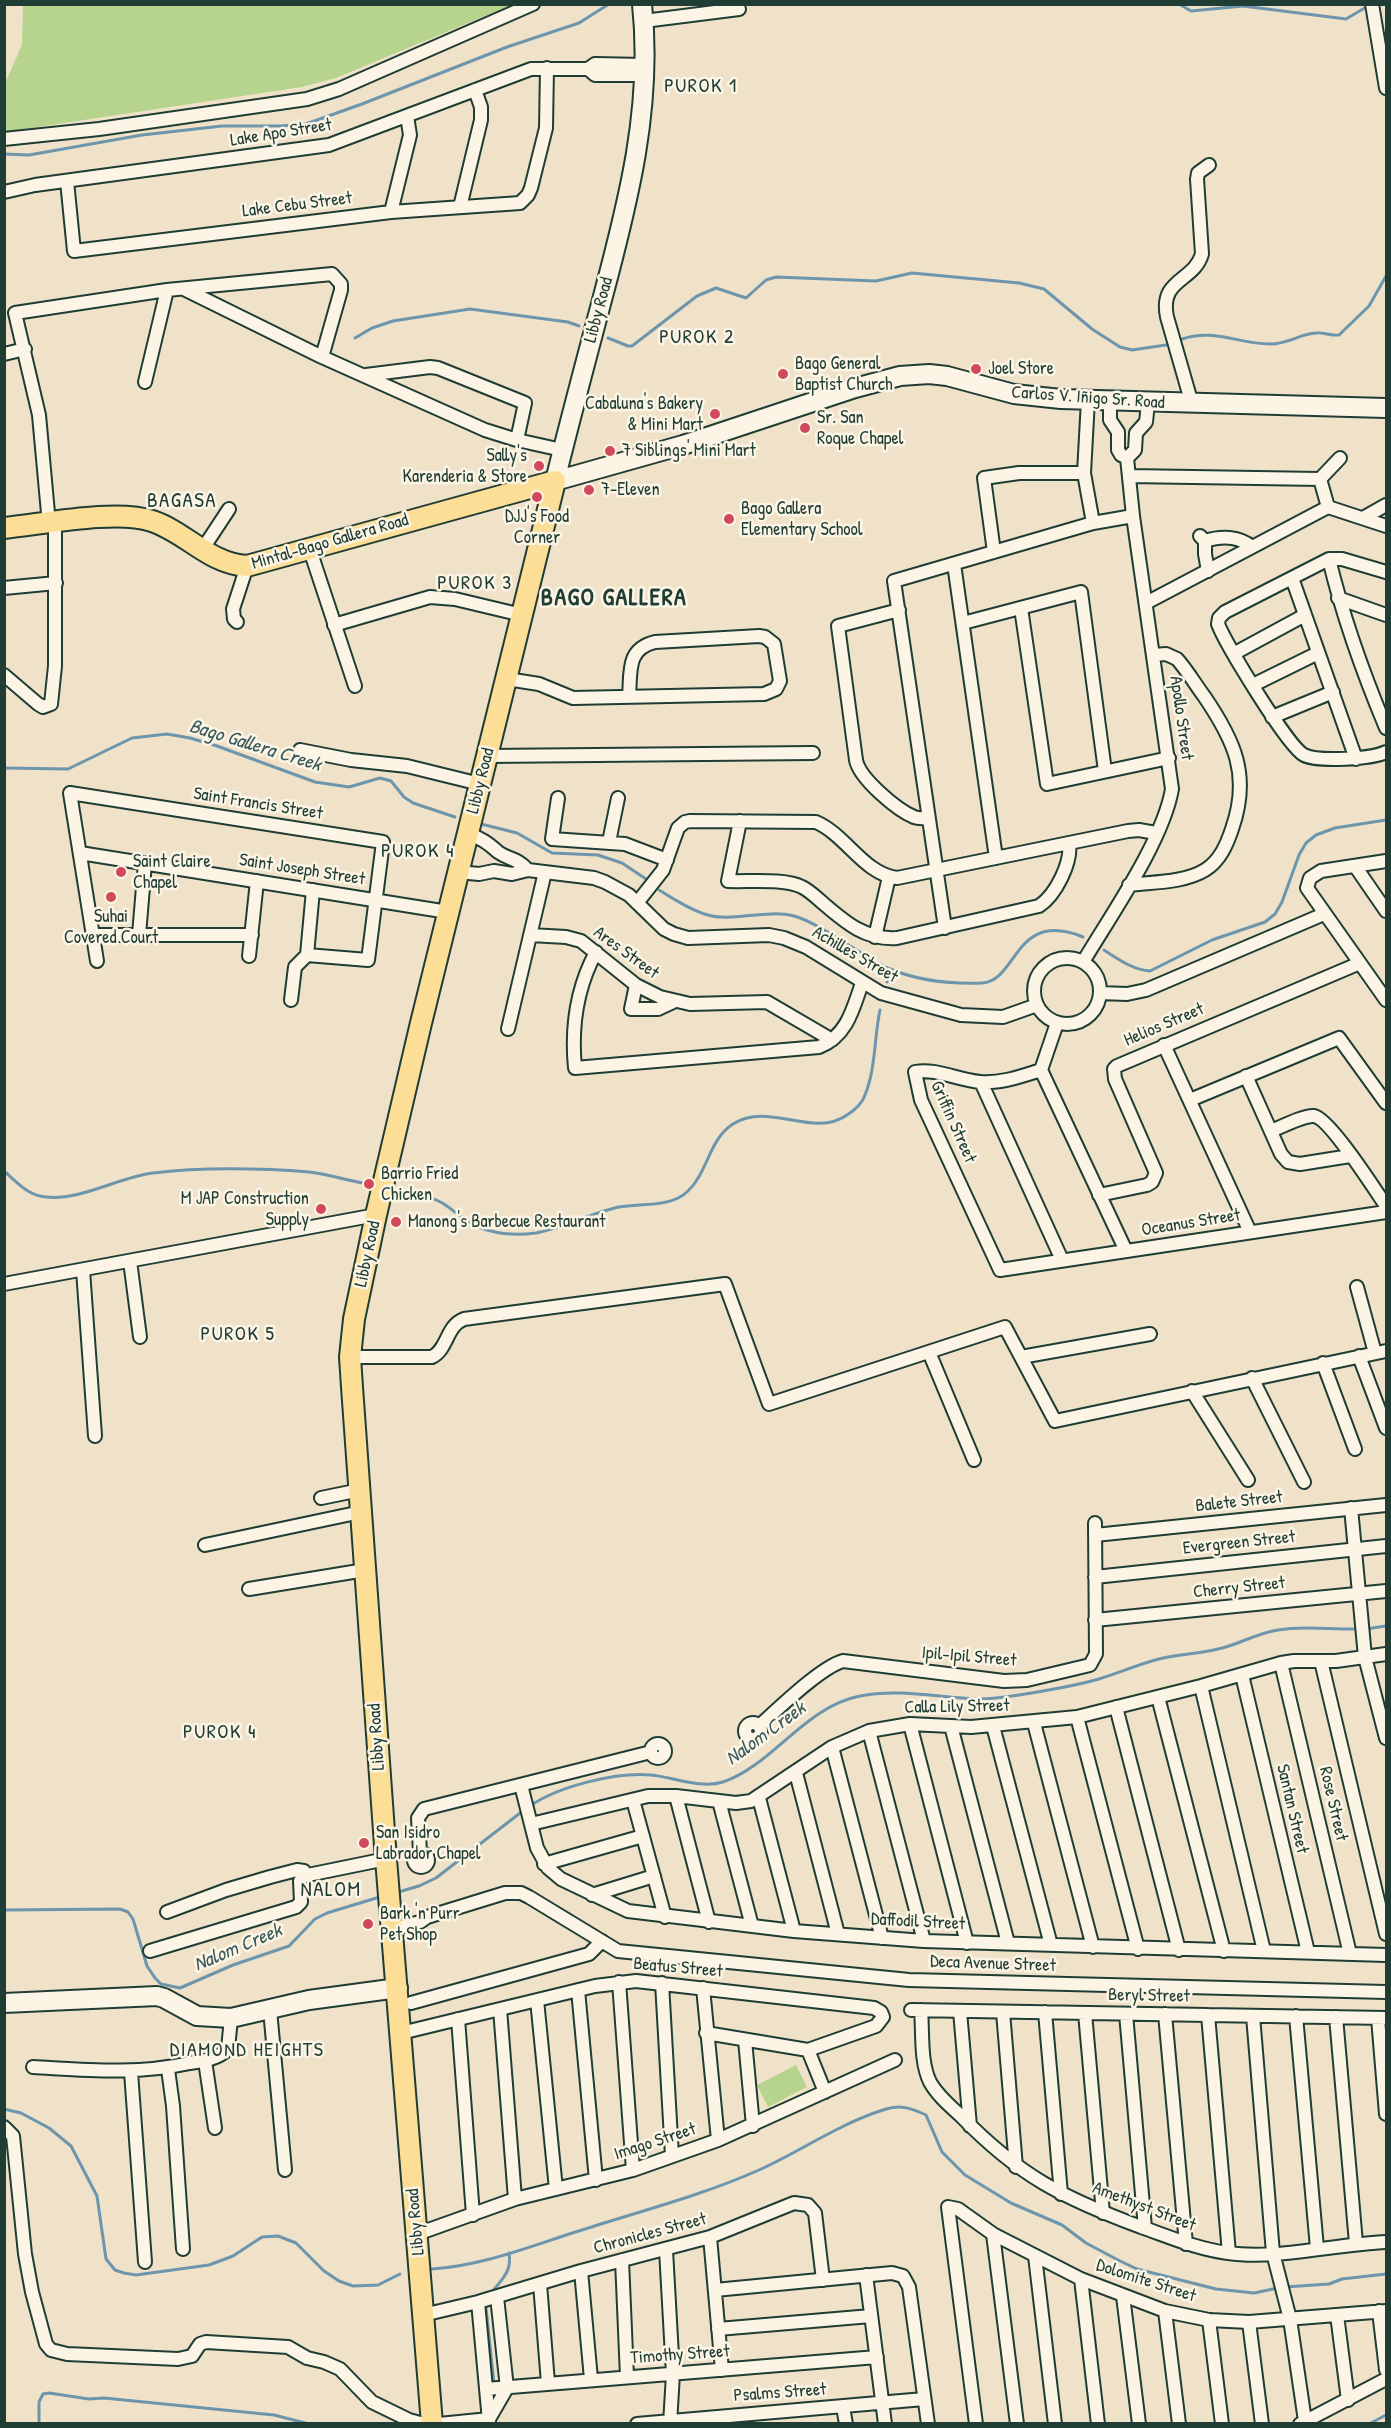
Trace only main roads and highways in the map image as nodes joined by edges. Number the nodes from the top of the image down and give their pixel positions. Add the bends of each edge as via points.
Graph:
1 (643, 13) edge
2 (1386, 408) edge
3 (555, 481) junction
4 (4, 528) edge
5 (398, 1988) junction
6 (4, 2003) edge
7 (432, 2424) edge

1 - 3 main road, Libby Road via 645,70 631,188
2 - 3 main road, Carlos V. Iñigo Sr. Road via 1088,400 1014,394 947,376 900,376
3 - 4 main road, Mintal-Bago Gallera Road via 247,566 225,562 163,525 140,518 122,516
3 - 5 main road, Libby Road via 376,1215 350,1357
5 - 6 main road via 208,2019 157,1996
5 - 7 main road, Libby Road

